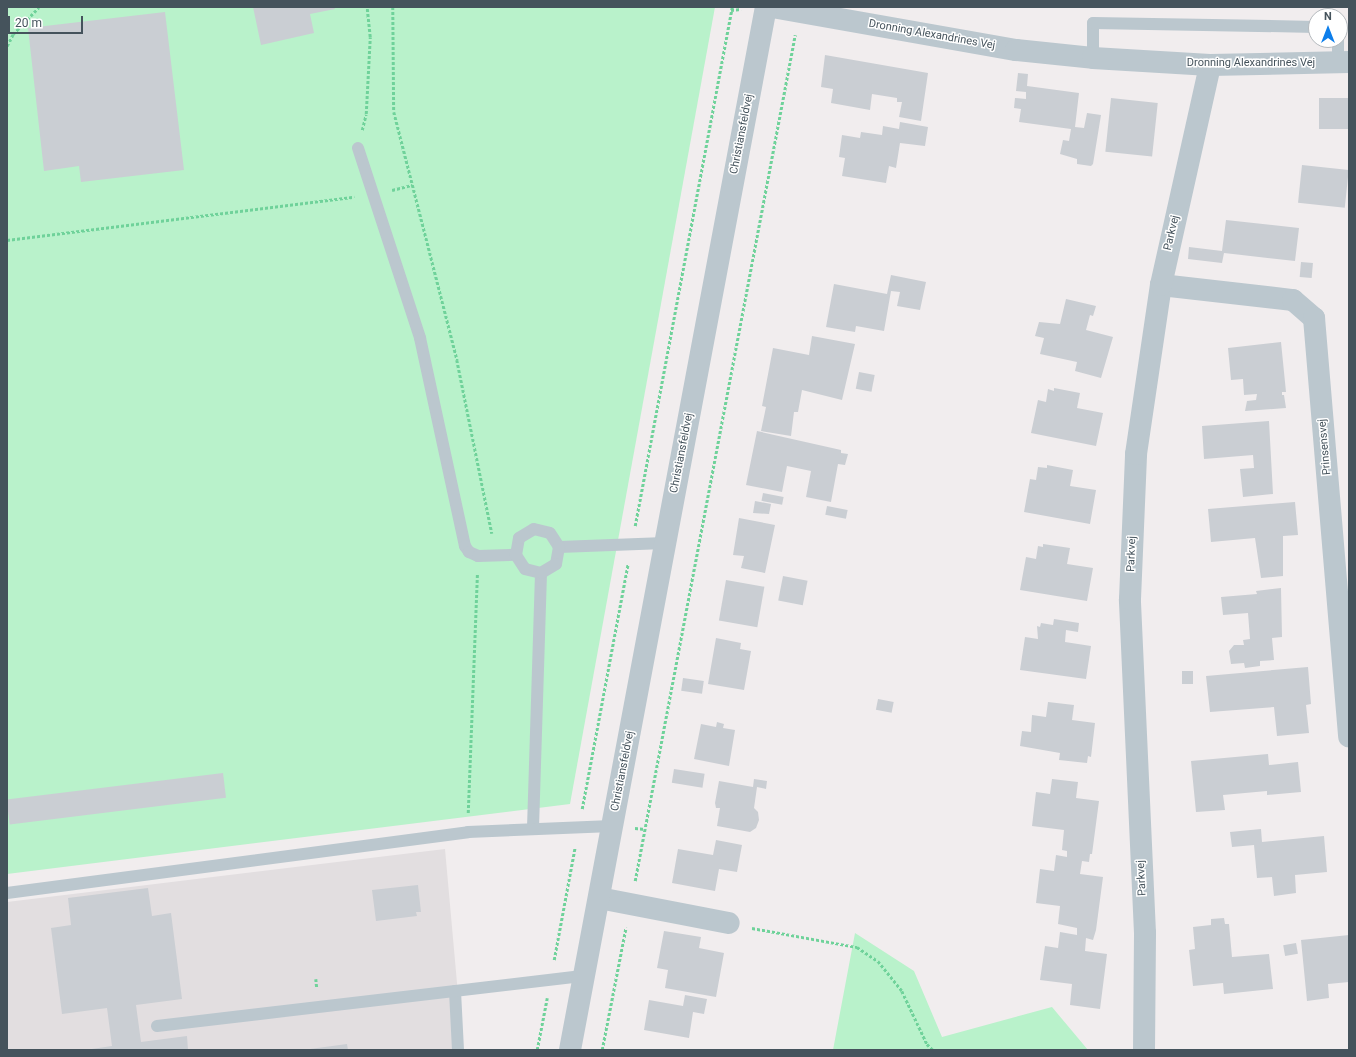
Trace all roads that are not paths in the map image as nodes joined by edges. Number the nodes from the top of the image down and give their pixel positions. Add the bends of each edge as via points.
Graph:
1 (766, 7) edge
2 (772, 7) edge
3 (1308, 27) edge
4 (1340, 48) edge
5 (1093, 58) junction
6 (1344, 62) edge
7 (1210, 65) junction
8 (358, 148) road end
9 (1161, 286) junction
10 (665, 543) junction
11 (559, 547) junction
12 (516, 555) junction
13 (541, 573) junction
14 (1349, 737) edge
15 (612, 826) junction
16 (533, 828) junction
17 (7, 893) edge
18 (599, 898) junction
19 (729, 923) road end
20 (584, 976) junction
21 (455, 991) junction
22 (157, 1026) dead end
23 (458, 1050) edge
24 (570, 1050) edge
25 (1144, 1050) edge

1 - 10 street, Christiansfeldvej
2 - 5 street, Dronning Alexandrines Vej via 1016,50
3 - 5 lane via 1093,23
4 - 6 lane, Dronning Alexandrines Vej
5 - 7 street, Dronning Alexandrines Vej
6 - 7 street, Dronning Alexandrines Vej
7 - 9 street, Parkvej
8 - 12 lane via 420,338 465,546 469,552 478,556
9 - 14 street, Prinsensvej via 1293,300 1314,318
9 - 25 street, Parkvej via 1136,454 1130,599 1145,933
10 - 11 lane
10 - 15 street, Christiansfeldvej
11 - 12 lane via 550,533 534,529 519,538
11 - 13 lane via 556,564
12 - 13 lane via 525,569
13 - 16 lane
15 - 16 lane
15 - 18 street, Christiansfeldvej
16 - 17 lane via 468,832
18 - 19 street
18 - 20 street, Christiansfeldvej
20 - 21 lane
20 - 24 street, Christiansfeldvej
21 - 22 lane
21 - 23 lane

